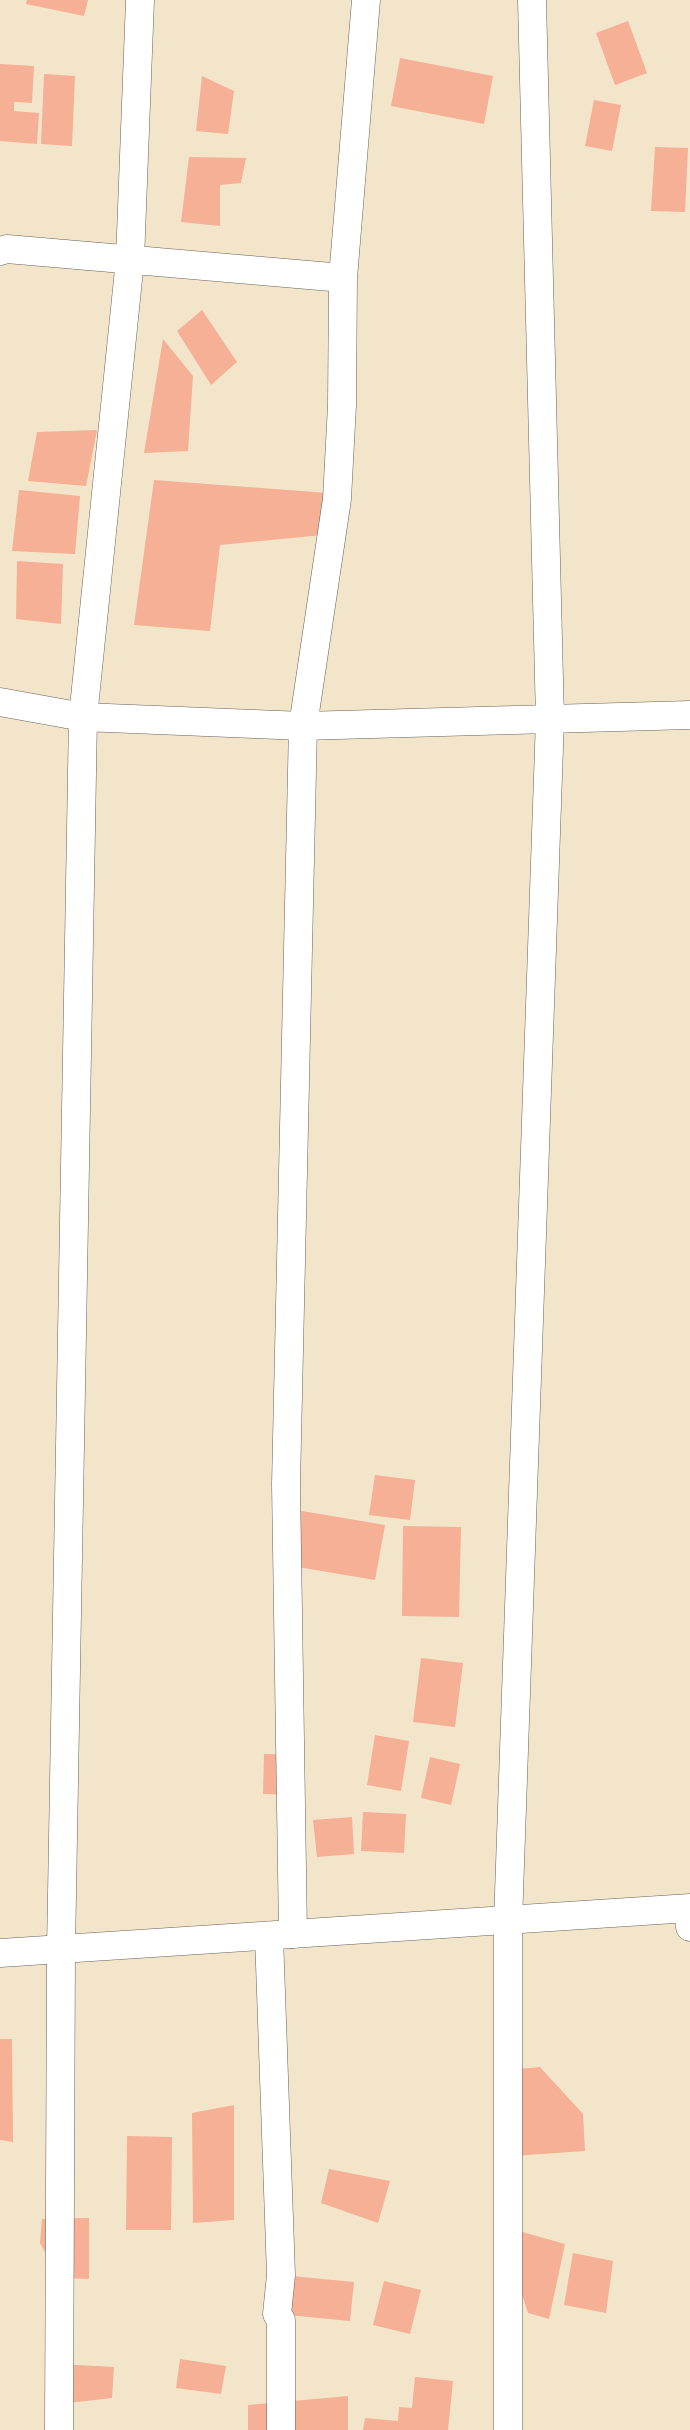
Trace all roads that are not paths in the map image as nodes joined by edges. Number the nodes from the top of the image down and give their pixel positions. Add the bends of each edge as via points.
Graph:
1 (140, 0) edge
2 (366, 0) edge
3 (532, 0) edge
4 (0, 251) edge
5 (130, 260) junction
6 (343, 278) junction
7 (0, 702) edge
8 (690, 714) edge
9 (83, 717) junction
10 (550, 719) junction
11 (303, 726) junction
12 (690, 1915) edge
13 (508, 1922) junction
14 (281, 1935) junction
15 (61, 1950) junction
16 (0, 1953) edge
17 (59, 2430) edge
18 (281, 2430) edge
19 (508, 2430) edge

1 - 5 street
2 - 6 street
3 - 10 street
4 - 5 street via 8,249
5 - 6 street
5 - 9 street
6 - 11 street via 337,500
7 - 9 street
8 - 10 street
9 - 11 street
9 - 15 street
10 - 11 street
10 - 13 street
11 - 14 street via 286,1484
12 - 13 street
13 - 14 street
13 - 19 street
14 - 15 street
14 - 18 street via 281,2275 277,2314 281,2320
15 - 16 street
15 - 17 street

